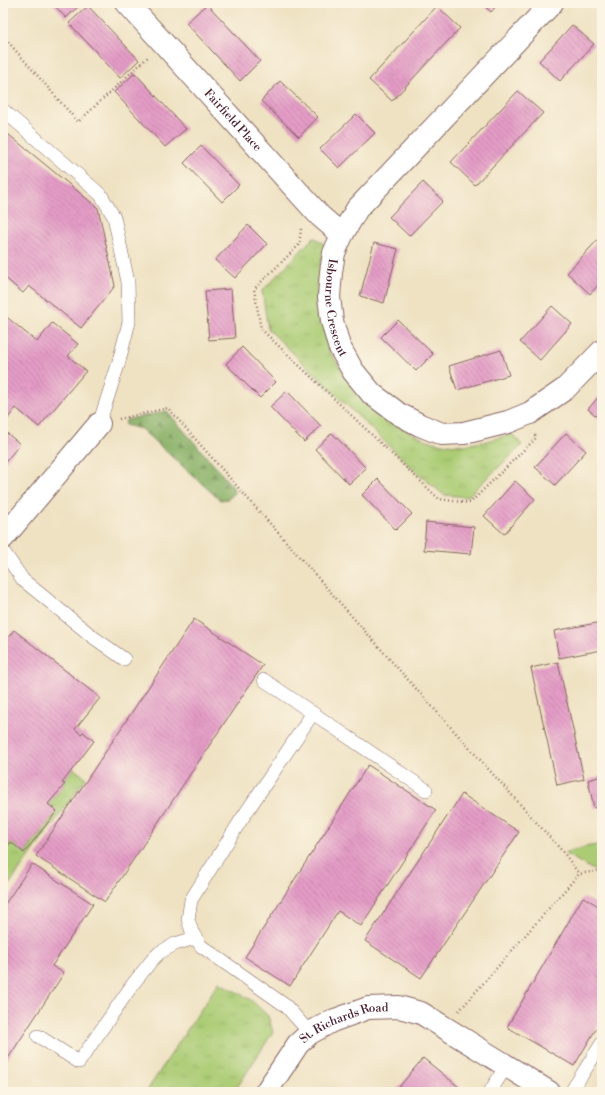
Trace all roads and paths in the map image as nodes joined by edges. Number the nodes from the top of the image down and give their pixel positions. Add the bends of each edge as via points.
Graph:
1 (127, 3) edge
2 (552, 3) edge
3 (3, 36) edge
4 (164, 43) junction
5 (3, 110) edge
6 (342, 235) junction
7 (602, 351) edge
8 (99, 424) junction
9 (3, 538) edge
10 (3, 551) edge
11 (124, 660) dead end
12 (264, 680) dead end
13 (313, 713) junction
14 (426, 790) dead end
15 (602, 870) edge
16 (579, 874) junction
17 (195, 938) junction
18 (445, 1028) junction
19 (310, 1033) junction
20 (38, 1036) dead end
21 (602, 1044) edge
22 (506, 1066) junction
23 (266, 1092) edge
24 (490, 1092) edge
25 (549, 1092) edge
26 (572, 1092) edge

1 - 4 street, Fairfield Place
2 - 6 street, Isbourne Crescent via 357,209
3 - 4 path via 78,122
4 - 6 street, Fairfield Place via 320,216
5 - 8 lane via 102,195 114,218 128,282 128,322 118,365
6 - 7 street, Isbourne Crescent via 334,253 329,297 339,346 353,371 372,394 399,414 420,425 442,434 464,433 508,422 530,413 565,389
8 - 9 street
8 - 16 path via 168,408 564,853
10 - 11 lane via 23,580
12 - 13 lane
13 - 14 lane
13 - 17 lane via 191,900 188,919
15 - 16 path
16 - 18 path
17 - 19 lane via 201,946 286,1006
17 - 20 lane via 176,944 152,960 79,1062
18 - 19 street, St. Richards Road via 420,1013 399,1007 368,1008 332,1021
18 - 22 street, St. Richards Road
19 - 23 street, St. Richards Road via 298,1044
21 - 26 lane
22 - 24 lane
22 - 25 street, St. Richards Road

